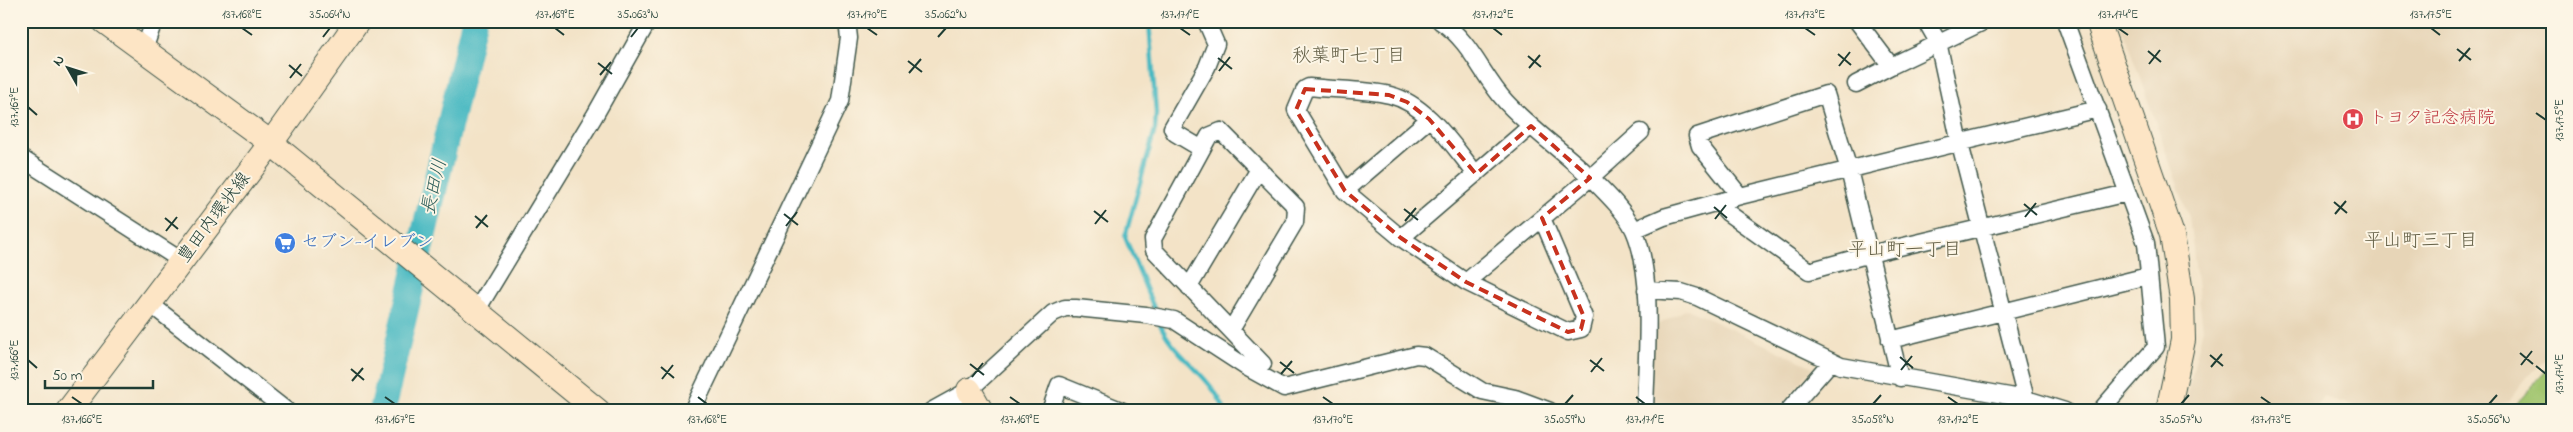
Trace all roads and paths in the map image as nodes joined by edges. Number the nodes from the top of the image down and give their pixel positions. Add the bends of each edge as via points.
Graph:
1 (104, 21) edge
2 (154, 21) edge
3 (358, 21) edge
4 (648, 21) edge
5 (847, 21) edge
6 (1206, 21) edge
7 (1440, 21) edge
8 (1857, 21) edge
9 (1926, 21) edge
10 (1985, 21) edge
11 (2065, 21) edge
12 (2098, 21) edge
13 (1938, 42) junction
14 (144, 50) junction
15 (1891, 66) junction
16 (1856, 84) dead end
17 (2098, 109) junction
18 (1429, 119) junction
19 (1531, 126) junction
20 (1641, 132) dead end
21 (271, 143) junction
22 (1960, 144) junction
23 (1202, 150) junction
24 (21, 158) edge
25 (1259, 169) junction
26 (1849, 170) junction
27 (1476, 174) junction
28 (1590, 178) junction
29 (1345, 191) junction
30 (2127, 193) junction
31 (1740, 196) junction
32 (1718, 202) junction
33 (1542, 218) junction
34 (1983, 227) junction
35 (1634, 230) junction
36 (1401, 238) junction
37 (1870, 254) junction
38 (182, 261) junction
39 (2148, 276) junction
40 (1466, 282) junction
41 (1189, 287) junction
42 (1646, 290) junction
43 (149, 302) junction
44 (2004, 312) junction
45 (476, 313) junction
46 (1231, 330) junction
47 (1890, 340) junction
48 (1830, 363) junction
49 (1263, 364) dead end
50 (1900, 378) junction
51 (969, 390) junction
52 (2026, 400) junction
53 (1051, 410) edge
54 (68, 411) edge
55 (287, 411) edge
56 (598, 411) edge
57 (692, 411) edge
58 (931, 411) edge
59 (981, 411) edge
60 (1123, 411) edge
61 (1550, 411) edge
62 (1645, 411) edge
63 (1788, 411) edge
64 (2065, 411) edge
65 (2100, 411) edge
66 (2168, 411) edge

1 - 14 street
2 - 14 street
3 - 21 street, 豊田内環状線
4 - 45 street
5 - 57 street via 840,101
6 - 23 street via 1216,44 1207,67 1172,128
7 - 19 street via 1462,38 1505,101
8 - 15 street
9 - 13 street
10 - 13 street
11 - 17 street
12 - 66 street via 2172,235 2182,299 2183,340
13 - 15 street
13 - 22 street
14 - 21 street
15 - 16 street
17 - 22 street
17 - 30 street
18 - 27 street
18 - 29 street
18 - 29 street via 1407,102 1389,95 1305,89 1296,110
19 - 27 street
19 - 28 street
20 - 28 street
21 - 38 street, 豊田内環状線
21 - 45 street
22 - 26 street
22 - 34 street
23 - 25 street via 1209,136 1221,131
23 - 41 street via 1153,239 1154,250
24 - 38 street
25 - 41 street
25 - 46 street via 1296,207 1295,222
26 - 31 street
26 - 31 street via 1826,94 1697,136 1700,146
26 - 37 street
27 - 36 street
28 - 33 street
28 - 35 street via 1614,202
29 - 36 street
30 - 34 street
30 - 39 street via 2146,243
31 - 32 street
32 - 35 street via 1664,216
32 - 37 street via 1728,213 1809,271
33 - 40 street
33 - 40 street via 1584,317 1581,329 1568,332
34 - 37 street
34 - 44 street
35 - 42 street
36 - 40 street
37 - 47 street
38 - 43 street, 豊田内環状線
39 - 44 street
39 - 65 street via 2156,347
41 - 46 street
42 - 48 street via 1680,292 1696,297
42 - 62 street
43 - 54 street, 豊田内環状線
43 - 55 street
44 - 47 street
44 - 52 street
45 - 56 street via 532,354
46 - 49 street
47 - 50 street
48 - 50 street
48 - 63 street
50 - 52 street
51 - 58 street
51 - 59 street
51 - 61 street via 1053,313 1076,308 1146,314 1181,324 1284,388 1416,355 1425,356 1482,391 1516,398
52 - 64 street
53 - 60 street via 1059,385

